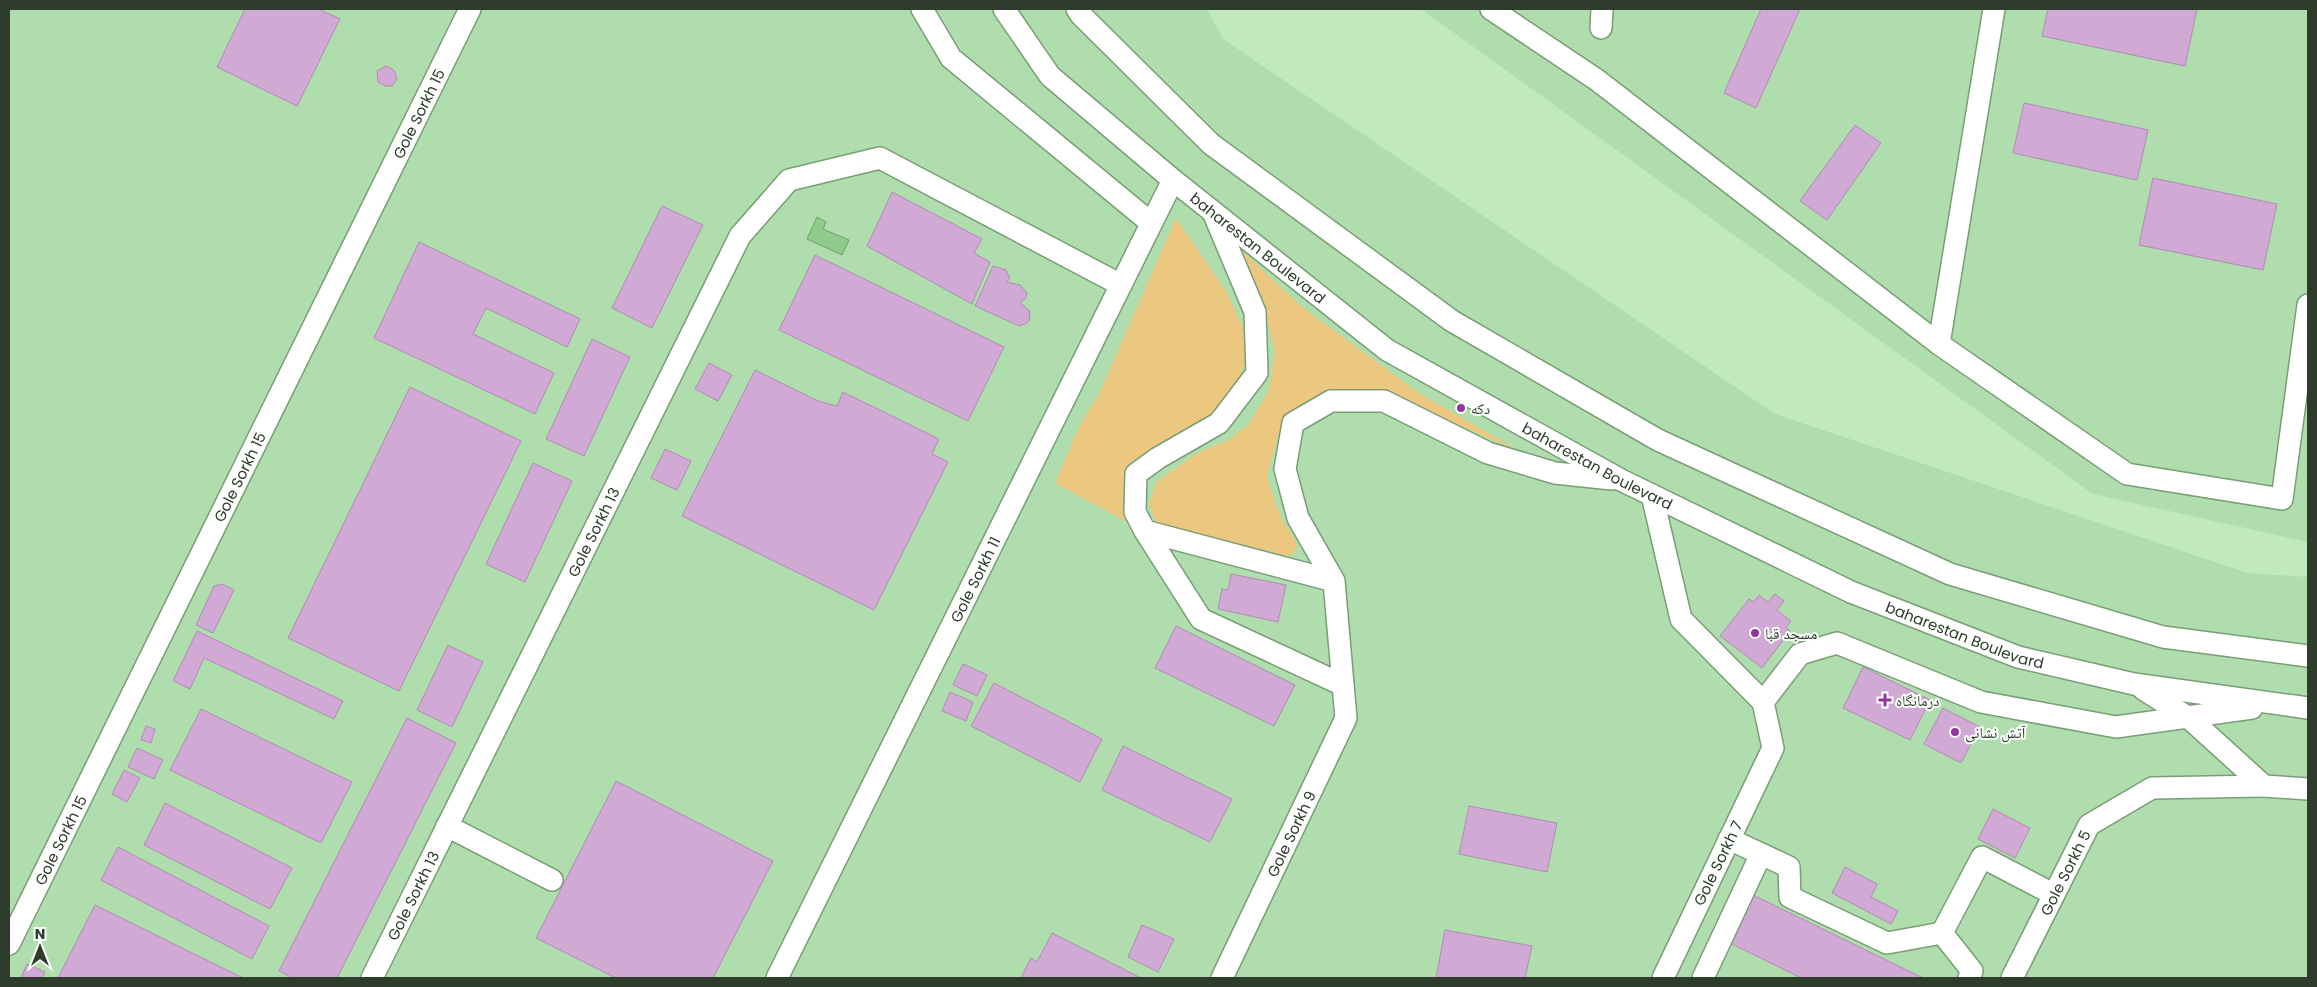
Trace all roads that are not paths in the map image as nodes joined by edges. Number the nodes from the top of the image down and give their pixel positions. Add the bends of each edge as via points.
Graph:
1 (470, 9) edge
2 (922, 9) edge
3 (1004, 9) edge
4 (1078, 9) edge
5 (1491, 9) edge
6 (1994, 9) edge
7 (1172, 180) junction
8 (1212, 209) junction
9 (1151, 223) junction
10 (1121, 284) junction
11 (2308, 305) edge
12 (1939, 344) junction
13 (1621, 480) junction
14 (1652, 495) junction
15 (1145, 531) junction
16 (1334, 581) junction
17 (2308, 656) edge
18 (2134, 684) junction
19 (1343, 685) junction
20 (1763, 702) junction
21 (2273, 705) junction
22 (2308, 708) edge
23 (2189, 718) junction
24 (2264, 786) junction
25 (2308, 789) edge
26 (447, 826) junction
27 (1730, 840) junction
28 (1761, 854) junction
29 (552, 880) dead end
30 (2053, 894) junction
31 (1942, 933) junction
32 (9, 944) edge
33 (372, 978) edge
34 (777, 978) edge
35 (1222, 978) edge
36 (1663, 978) edge
37 (1703, 978) edge
38 (1969, 978) edge
39 (2012, 978) edge

1 - 32 street, Gole Sorkh 15
2 - 9 street via 951,58
3 - 7 street, baharestan Boulevard via 1050,76
4 - 17 street via 1211,144 1452,321 1658,440 1950,574 2163,637
5 - 12 street via 1597,80
6 - 12 street
7 - 8 street, baharestan Boulevard
7 - 9 street, Gole Sorkh 11
8 - 13 street, baharestan Boulevard via 1387,350
8 - 15 street via 1256,312 1257,373 1219,423 1136,474 1135,512
9 - 10 street, Gole Sorkh 11
10 - 26 street, Gole Sorkh 13 via 880,158 789,180 740,236
10 - 34 street, Gole Sorkh 11
11 - 12 street via 2282,499 2127,474
13 - 14 street, baharestan Boulevard
13 - 16 street via 1555,473 1488,453 1384,401 1331,401 1293,423 1285,469 1298,518
14 - 18 street, baharestan Boulevard via 1851,592 2018,657
14 - 20 street via 1681,619
15 - 16 street
15 - 19 street via 1201,619
16 - 19 street, Gole Sorkh 9
18 - 21 street, baharestan Boulevard
18 - 23 street
19 - 35 street, Gole Sorkh 9 via 1346,718
20 - 23 street via 1800,654 1837,643 1981,702 2116,727
20 - 27 street, Gole Sorkh 7 via 1773,748
21 - 22 street, baharestan Boulevard
21 - 23 street
23 - 24 street
24 - 25 street, Gole Sorkh 5
24 - 30 street, Gole Sorkh 5 via 2152,788 2089,825
26 - 29 street
26 - 33 street, Gole Sorkh 13
27 - 28 street
27 - 36 street, Gole Sorkh 7
28 - 31 street via 1789,867 1790,897 1887,943
28 - 37 street
30 - 31 street via 1982,857
30 - 39 street, Gole Sorkh 5
31 - 38 street via 1972,971

